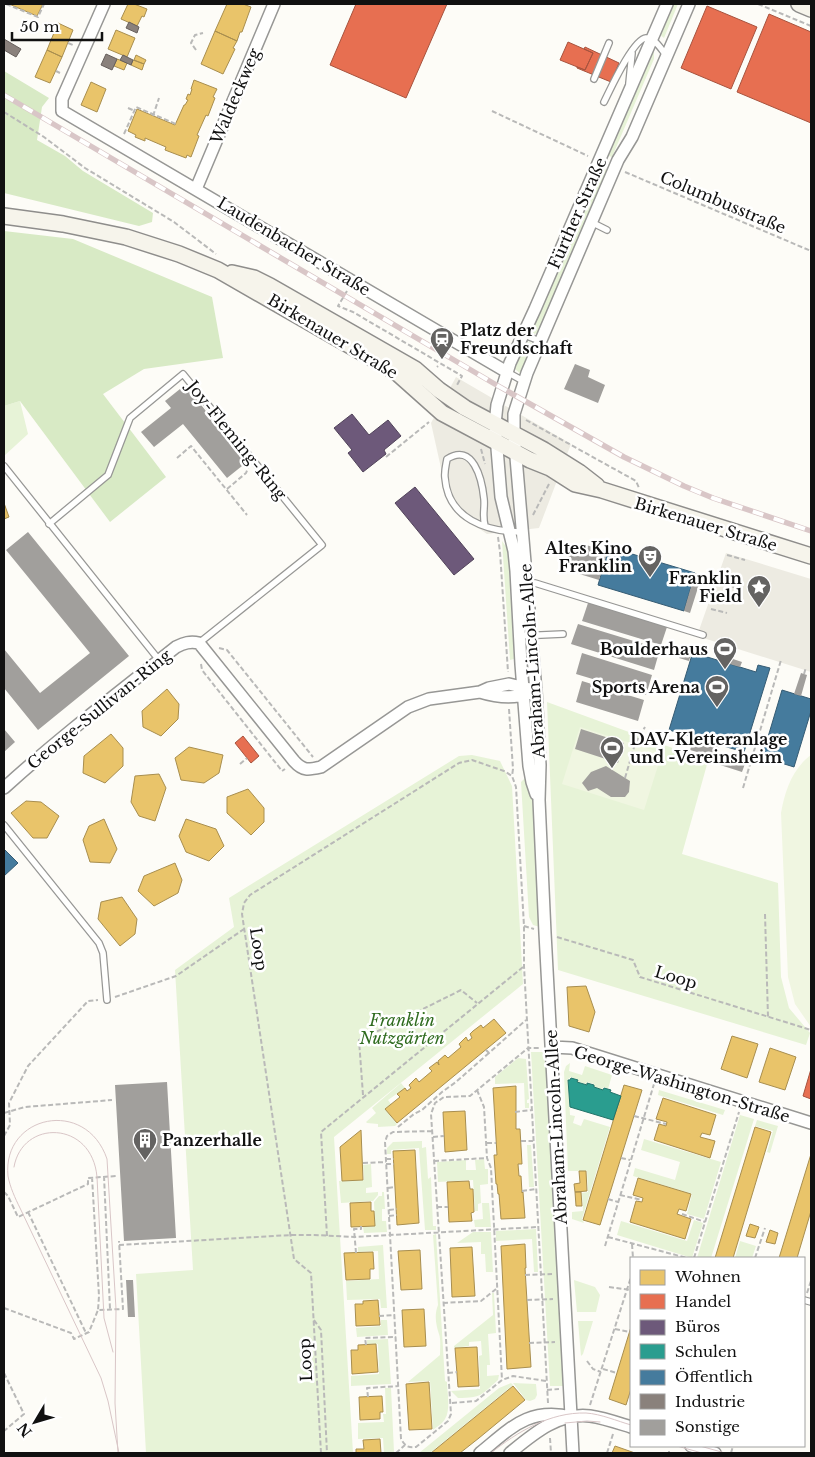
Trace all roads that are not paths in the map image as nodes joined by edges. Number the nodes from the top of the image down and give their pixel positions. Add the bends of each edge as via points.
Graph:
1 (104, 4) edge
2 (274, 4) edge
3 (668, 4) edge
4 (689, 4) edge
5 (799, 4) edge
6 (811, 9) edge
7 (652, 39) junction
8 (609, 44) dead end
9 (632, 53) junction
10 (666, 55) junction
11 (594, 79) dead end
12 (628, 97) junction
13 (604, 102) dead end
14 (196, 189) junction
15 (4, 216) edge
16 (591, 222) junction
17 (607, 230) dead end
18 (218, 270) junction
19 (524, 334) junction
20 (540, 341) junction
21 (507, 372) junction
22 (525, 382) junction
23 (495, 424) junction
24 (514, 434) junction
25 (496, 442) junction
26 (516, 453) junction
27 (4, 466) edge
28 (602, 490) junction
29 (49, 524) junction
30 (525, 525) junction
31 (485, 526) junction
32 (510, 532) junction
33 (811, 556) edge
34 (527, 583) junction
35 (563, 634) dead end
36 (703, 635) dead end
37 (525, 636) junction
38 (199, 643) junction
39 (159, 660) junction
40 (523, 691) junction
41 (536, 691) junction
42 (480, 692) junction
43 (4, 788) edge
44 (539, 800) junction
45 (4, 825) edge
46 (107, 1000) road end
47 (552, 1047) junction
48 (811, 1123) edge
49 (572, 1417) junction
50 (549, 1419) junction
51 (630, 1427) edge
52 (694, 1447) edge
53 (480, 1453) edge
54 (510, 1453) edge
55 (573, 1453) edge
56 (715, 1453) edge

1 - 14 street, Laudenbacher Straße via 62,99 62,111
2 - 14 street, Waldeckweg
3 - 7 street, Fürther Straße
4 - 10 street
5 - 6 street
7 - 9 lane via 640,40
7 - 10 lane
7 - 12 street, Fürther Straße
8 - 11 lane
9 - 12 lane
9 - 13 lane via 622,65
10 - 16 street, Fürther Straße via 632,137 614,167
12 - 19 street, Fürther Straße
14 - 21 street, Laudenbacher Straße
15 - 18 street, Birkenauer Straße via 126,237
16 - 17 lane
16 - 20 street, Fürther Straße
18 - 23 street, Birkenauer Straße via 254,278 270,286 415,369 465,408
18 - 25 street, Birkenauer Straße via 396,372 442,413
19 - 20 lane
19 - 21 street, Fürther Straße
20 - 22 street, Fürther Straße
21 - 22 lane, Laudenbacher Straße
21 - 23 street, Fürther Straße
22 - 24 street, Fürther Straße via 514,414
23 - 24 street, Birkenauer Straße
23 - 25 street, Fürther Straße
24 - 26 street, Fürther Straße
24 - 28 street, Birkenauer Straße via 579,472
25 - 26 street, Birkenauer Straße
25 - 32 street, Fürther Straße via 501,497
26 - 28 street, Birkenauer Straße via 550,468 575,484
26 - 30 street, Abraham-Lincoln-Allee
27 - 29 lane
28 - 33 street, Birkenauer Straße
29 - 38 lane, Joy-Fleming-Ring via 108,474 130,418 184,374 322,545
29 - 39 lane
30 - 32 lane
30 - 34 street, Abraham-Lincoln-Allee
31 - 31 lane via 478,472 470,458 455,454 447,459 445,478 451,501 460,513
31 - 32 lane
32 - 37 street, Abraham-Lincoln-Allee
34 - 36 lane
34 - 37 street, Abraham-Lincoln-Allee
35 - 37 lane
37 - 40 street, Abraham-Lincoln-Allee
37 - 41 street, Abraham-Lincoln-Allee
38 - 39 street, George-Sullivan-Ring via 185,642
38 - 42 street via 294,761 309,770 320,767 408,707 429,699
39 - 43 street, George-Sullivan-Ring
40 - 41 street
40 - 42 street via 510,697
40 - 42 street via 509,684
40 - 44 street, Abraham-Lincoln-Allee via 529,766
41 - 44 street, Abraham-Lincoln-Allee
44 - 47 street, Abraham-Lincoln-Allee
45 - 46 lane via 99,943 103,953
47 - 48 street, George-Washington-Straße via 572,1048
47 - 49 street, Abraham-Lincoln-Allee
49 - 50 street
49 - 51 street via 602,1418
49 - 55 street, Abraham-Lincoln-Allee
50 - 53 street via 542,1414 518,1424
50 - 54 street
52 - 56 street

